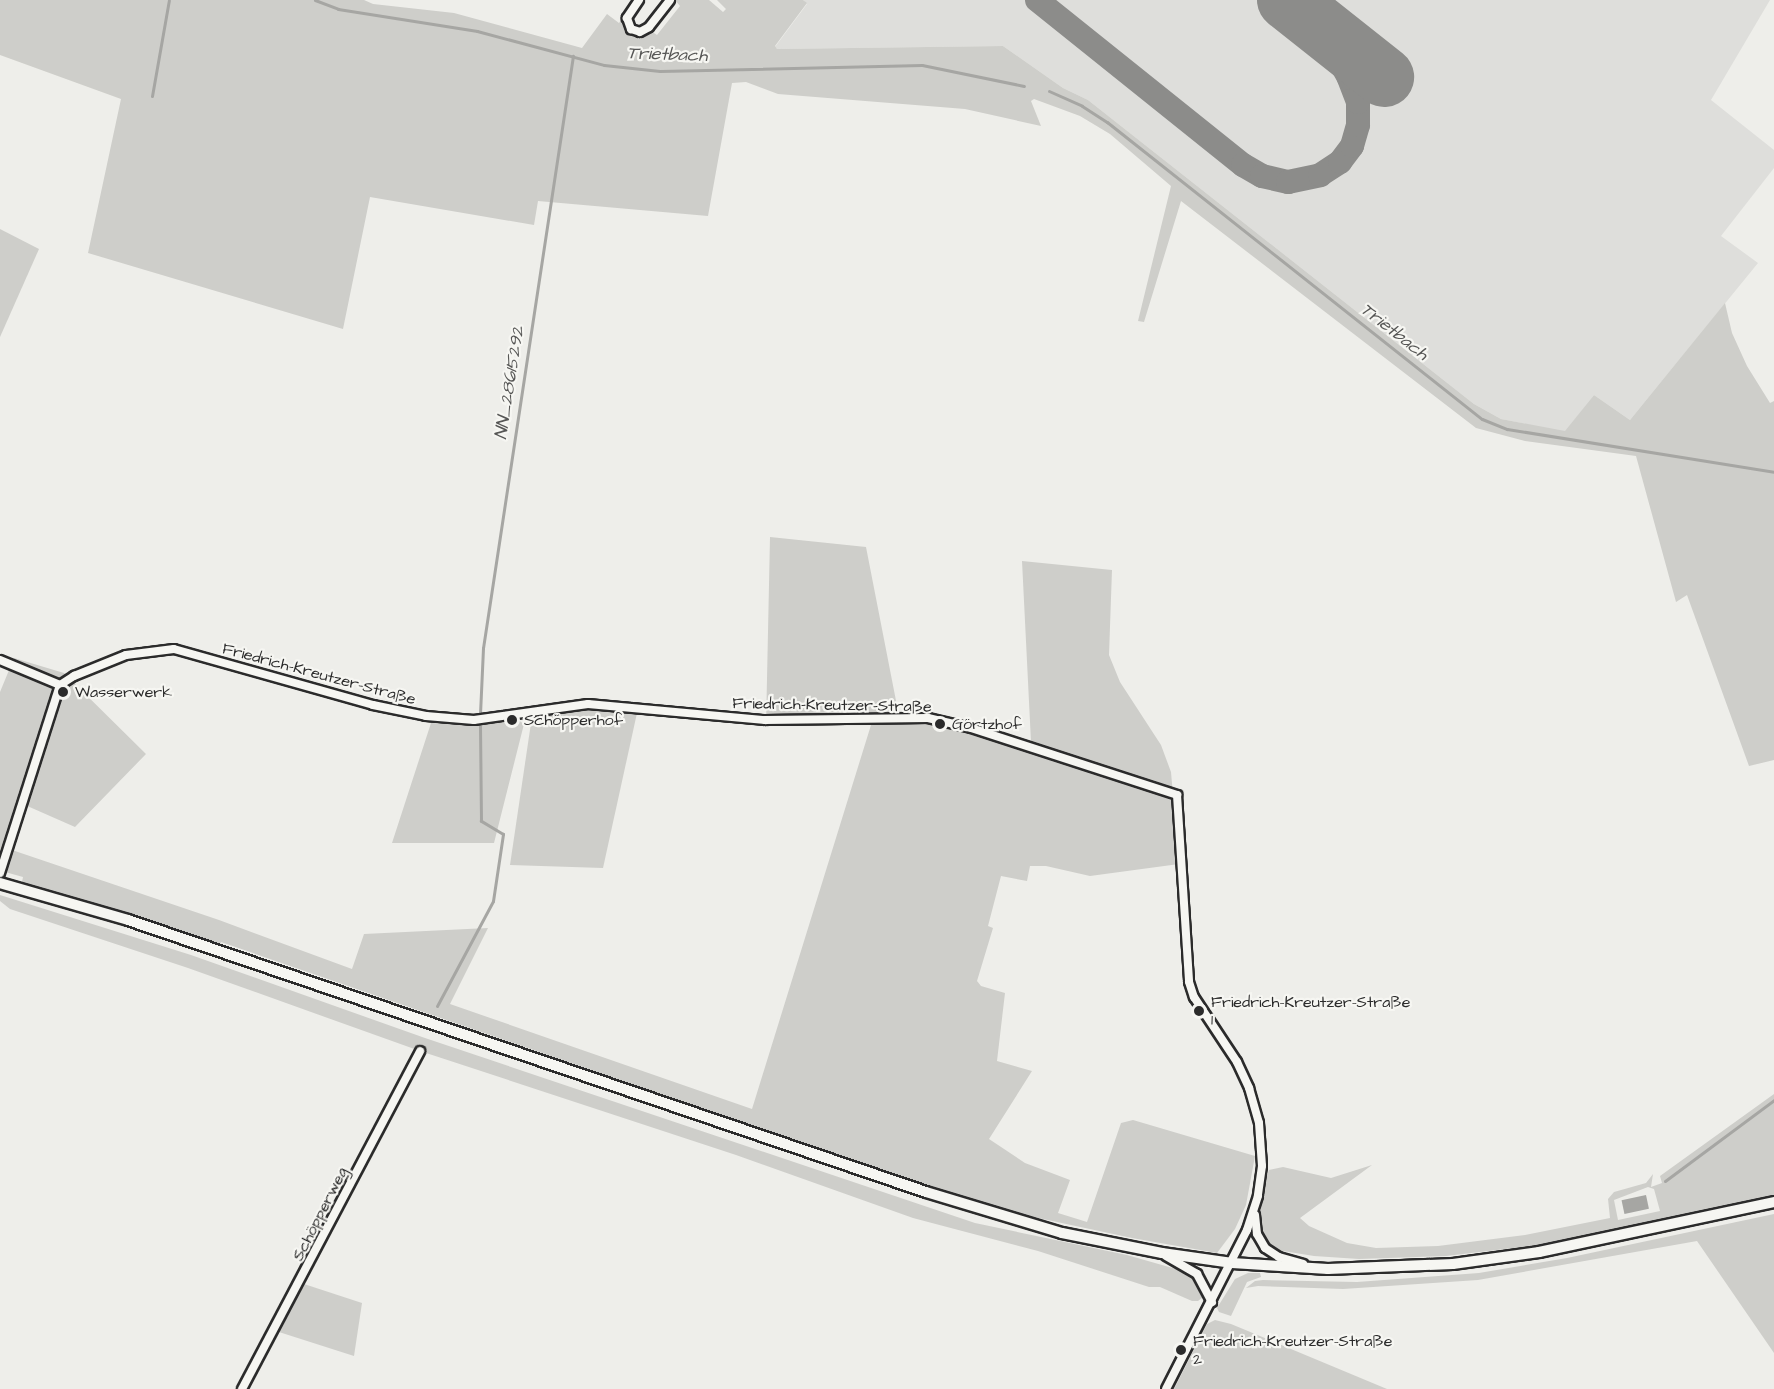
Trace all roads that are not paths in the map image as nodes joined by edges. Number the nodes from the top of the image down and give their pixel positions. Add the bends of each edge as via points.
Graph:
1 (639, 0) edge
2 (670, 0) edge
3 (0, 660) edge
4 (60, 685) junction
5 (0, 873) edge
6 (0, 883) edge
7 (420, 1051) dead end
8 (1774, 1202) edge
9 (1255, 1208) junction
10 (1162, 1253) junction
11 (1232, 1263) junction
12 (1328, 1269) junction
13 (1212, 1302) junction
14 (242, 1389) edge
15 (1166, 1389) edge

1 - 2 street via 627,18 631,29 640,32 649,27
3 - 4 street
4 - 5 street
4 - 9 street, Friedrich-Kreutzer-Straße via 126,655 174,649 372,705 426,716 474,720 588,704 765,720 928,718 971,728 1177,795 1189,982 1194,997 1237,1062 1249,1088 1259,1124 1262,1156
6 - 10 main road via 116,916 926,1192 1062,1233
7 - 14 street, Schöpperweg
8 - 12 main road via 1499,1258 1453,1264
9 - 11 street, Friedrich-Kreutzer-Straße
9 - 12 street, Friedrich-Kreutzer-Straße via 1257,1234 1269,1252
10 - 11 main road
10 - 13 street via 1197,1274
11 - 12 main road
11 - 13 street, Friedrich-Kreutzer-Straße
13 - 15 street, Friedrich-Kreutzer-Straße

